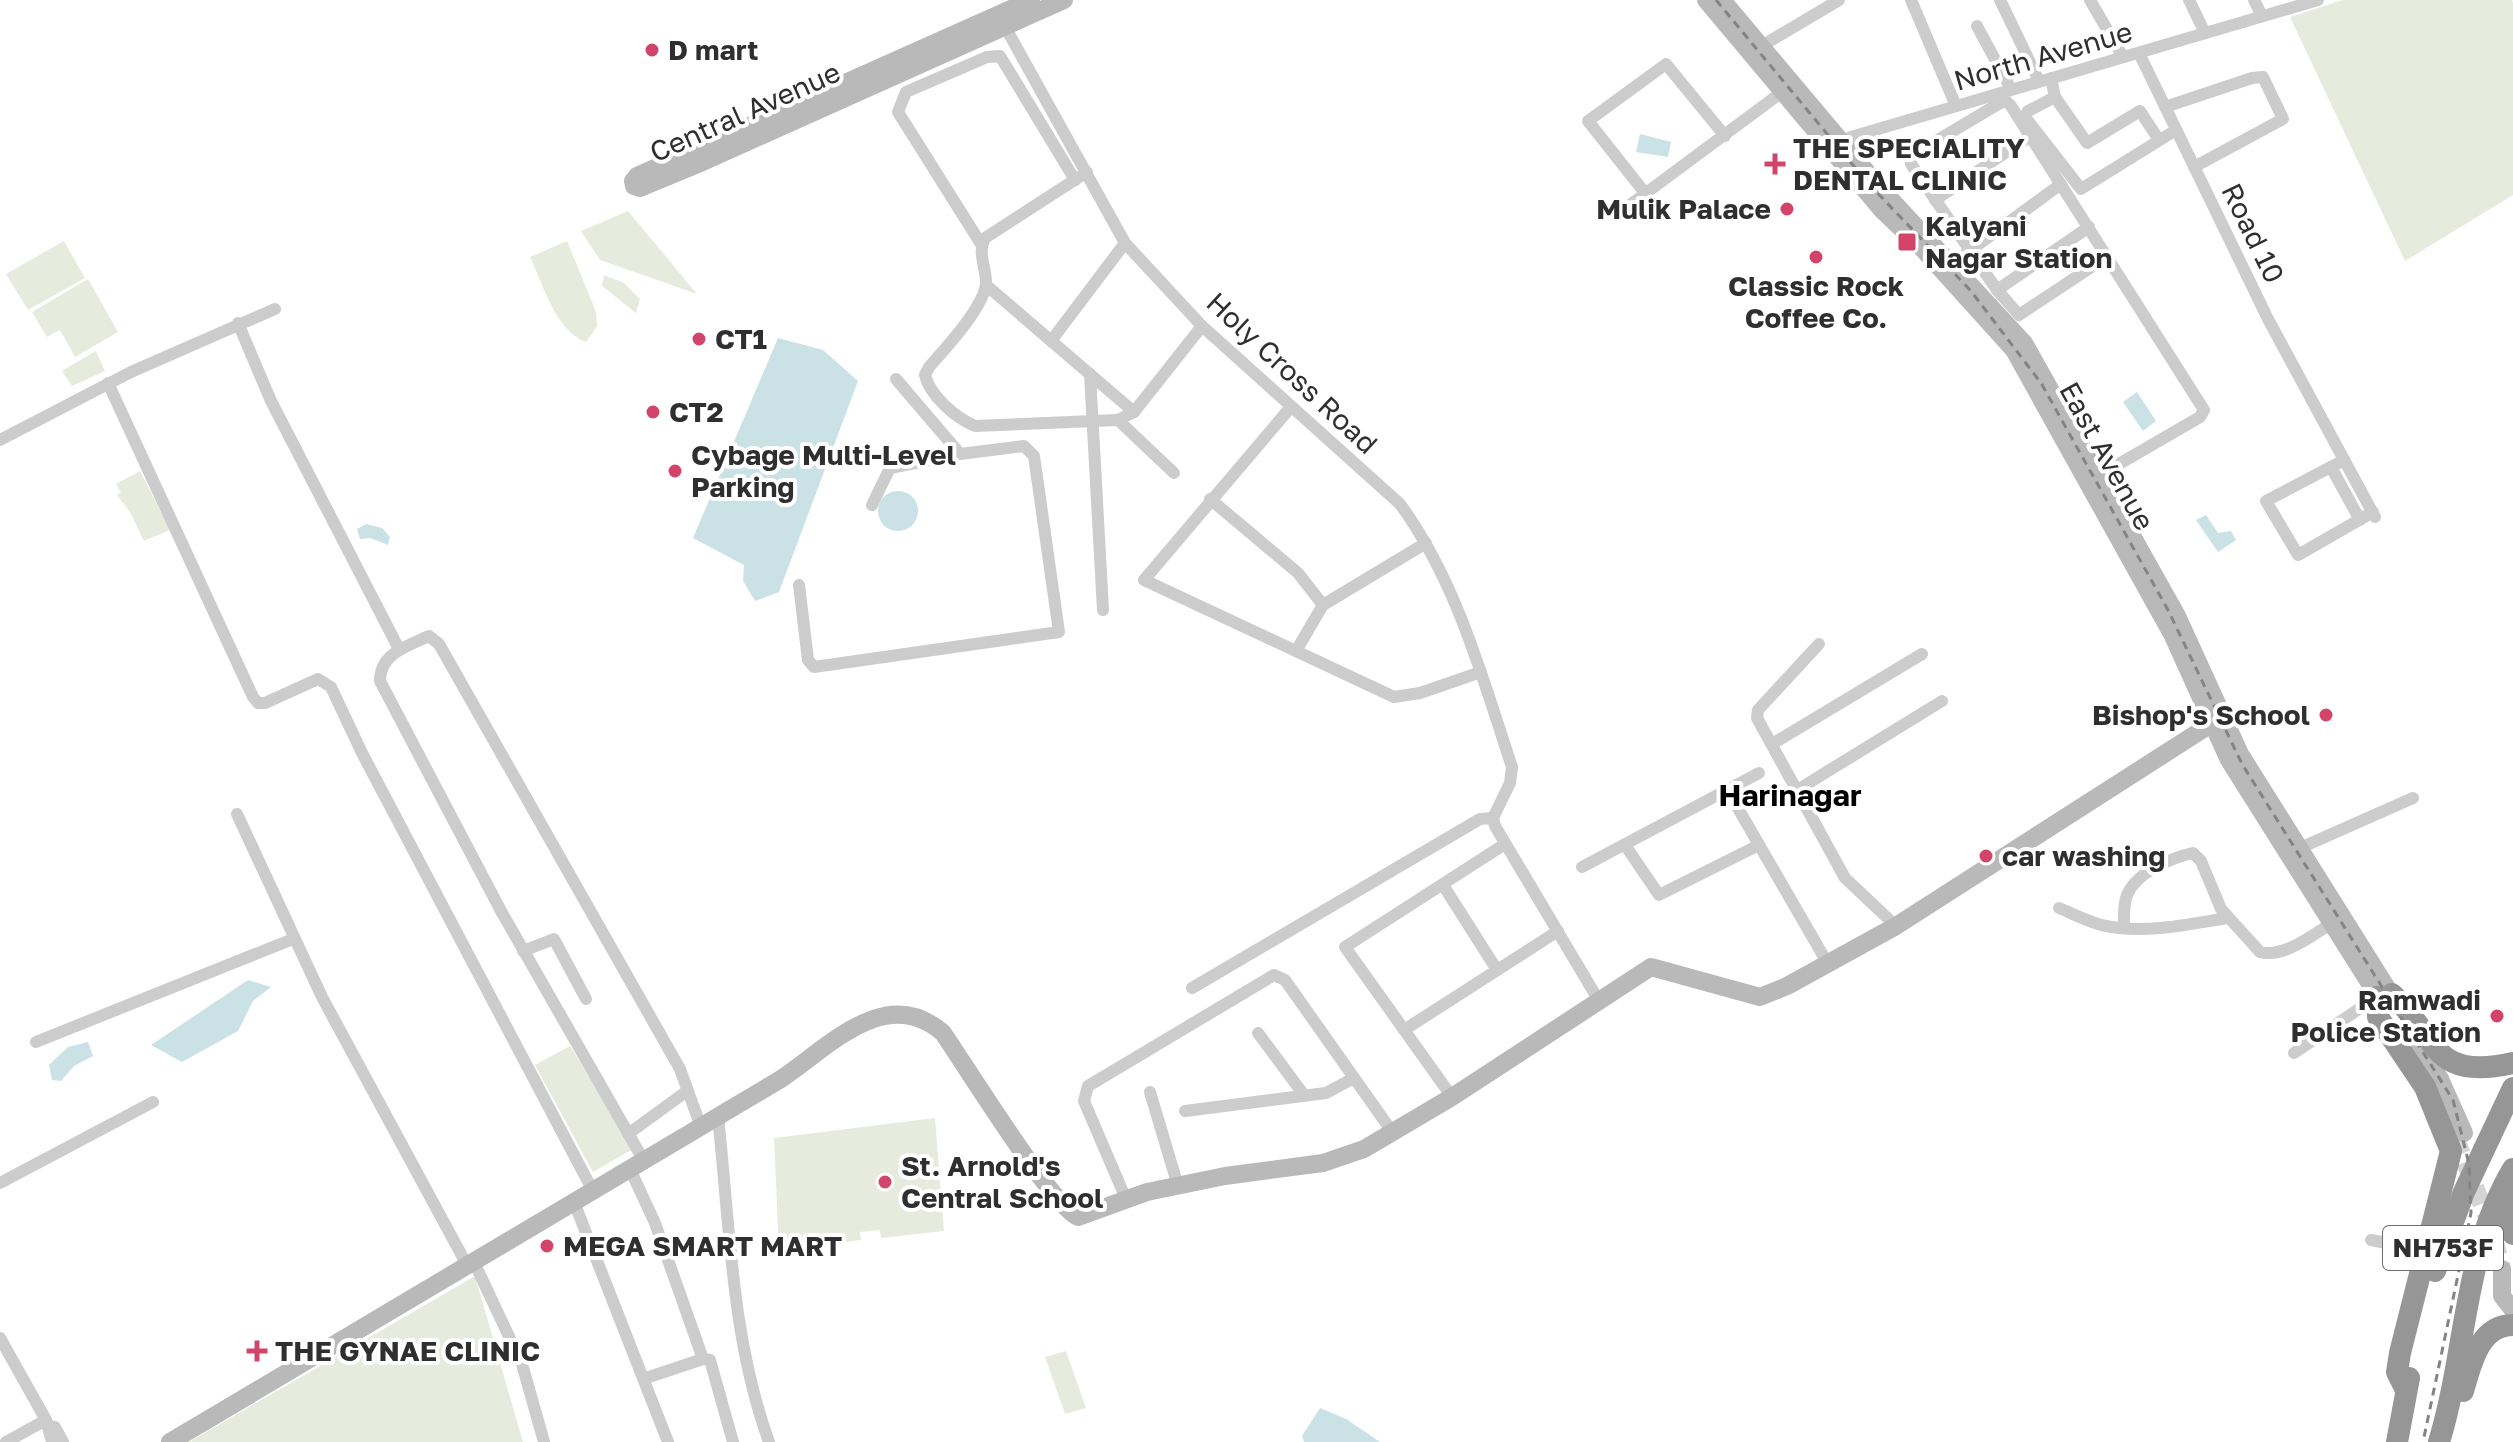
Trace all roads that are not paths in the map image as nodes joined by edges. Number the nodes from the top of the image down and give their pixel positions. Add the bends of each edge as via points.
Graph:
1 (1031, 0) edge
2 (1064, 0) edge
3 (1719, 0) edge
4 (1839, 0) edge
5 (1911, 0) edge
6 (2000, 0) edge
7 (2090, 0) edge
8 (2189, 0) edge
9 (2254, 0) edge
10 (2318, 0) edge
11 (2262, 16) junction
12 (1002, 22) junction
13 (1977, 26) dead end
14 (2205, 33) junction
15 (1760, 47) junction
16 (2139, 53) junction
17 (2123, 57) junction
18 (2045, 79) junction
19 (2011, 89) junction
20 (1782, 92) junction
21 (2055, 97) junction
22 (1956, 106) junction
23 (2165, 107) junction
24 (758, 130) junction
25 (2176, 130) junction
26 (1725, 136) junction
27 (2030, 136) junction
28 (2159, 140) junction
29 (1837, 148) junction
30 (2194, 167) junction
31 (1087, 172) junction
32 (1075, 180) junction
33 (2061, 184) junction
34 (1645, 193) junction
35 (1935, 200) junction
36 (1615, 216) dead end
37 (2089, 227) junction
38 (1125, 243) junction
39 (981, 244) junction
40 (1969, 250) junction
41 (2108, 256) junction
42 (1948, 268) junction
43 (986, 285) junction
44 (1997, 290) junction
45 (275, 309) dead end
46 (238, 323) junction
47 (1202, 326) junction
48 (1051, 341) junction
49 (1090, 374) junction
50 (896, 379) dead end
51 (108, 383) junction
52 (1290, 408) junction
53 (1134, 412) junction
54 (1118, 420) junction
55 (1090, 422) junction
56 (0, 440) edge
57 (960, 454) junction
58 (2344, 460) junction
59 (2331, 467) junction
60 (1174, 473) dead end
61 (2100, 475) junction
62 (1210, 499) junction
63 (872, 505) dead end
64 (2360, 520) junction
65 (1426, 543) junction
66 (799, 585) dead end
67 (1323, 605) junction
68 (1103, 610) dead end
69 (1819, 644) dead end
70 (399, 649) junction
71 (1296, 651) junction
72 (1922, 654) dead end
73 (1481, 672) junction
74 (1942, 701) dead end
75 (2217, 720) junction
76 (1772, 744) junction
77 (1759, 773) dead end
78 (1728, 791) junction
79 (1794, 792) junction
80 (2413, 798) dead end
81 (237, 814) dead end
82 (1493, 818) junction
83 (1505, 844) junction
84 (1625, 845) junction
85 (1759, 845) junction
86 (2300, 848) junction
87 (1582, 867) dead end
88 (1443, 885) junction
89 (2059, 908) dead end
90 (2228, 918) junction
91 (2336, 920) junction
92 (1896, 926) junction
93 (2124, 928) junction
94 (1558, 931) junction
95 (293, 939) junction
96 (523, 951) junction
97 (1828, 964) junction
98 (1497, 970) junction
99 (1192, 988) dead end
100 (2386, 994) junction
101 (586, 999) dead end
102 (1599, 1001) junction
103 (1404, 1030) junction
104 (1258, 1033) dead end
105 (36, 1042) dead end
106 (2294, 1053) dead end
107 (2513, 1063) edge
108 (1354, 1078) junction
109 (2513, 1088) edge
110 (687, 1091) junction
111 (1150, 1092) dead end
112 (1304, 1095) junction
113 (1452, 1097) junction
114 (153, 1102) dead end
115 (1185, 1111) dead end
116 (718, 1117) junction
117 (701, 1127) junction
118 (1393, 1133) junction
119 (628, 1134) junction
120 (2459, 1135) tunnel mouth
121 (637, 1165) junction
122 (2513, 1169) edge
123 (2513, 1181) edge
124 (0, 1183) edge
125 (1178, 1186) junction
126 (593, 1191) junction
127 (1126, 1199) junction
128 (574, 1202) junction
129 (2371, 1240) dead end
130 (2434, 1253) junction
131 (2509, 1256) edge
132 (470, 1264) junction
133 (2513, 1310) edge
134 (2513, 1325) edge
135 (0, 1338) edge
136 (703, 1359) junction
137 (646, 1378) junction
138 (47, 1423) junction
139 (2441, 1437) edge
140 (0, 1439) edge
141 (6, 1442) edge
142 (52, 1442) edge
143 (63, 1442) edge
144 (170, 1442) edge
145 (544, 1442) edge
146 (668, 1442) edge
147 (733, 1442) edge
148 (769, 1442) edge
149 (2397, 1442) edge

1 - 12 street, Central Avenue
2 - 12 street, Central Avenue
3 - 15 street, East Avenue
3 - 20 street, East Avenue
4 - 15 street
5 - 22 street
6 - 18 street
7 - 17 street
8 - 14 street
9 - 11 street
10 - 11 street, North Avenue
11 - 14 street, North Avenue
12 - 24 street, Central Avenue
12 - 31 street, Holy Cross Road
13 - 19 street
14 - 16 street, North Avenue
15 - 29 street, East Avenue
16 - 17 street, North Avenue
16 - 23 street, Road 10
17 - 18 street, North Avenue
18 - 19 street, North Avenue
18 - 21 street
19 - 22 street, North Avenue
20 - 26 street
20 - 29 street, East Avenue
21 - 28 street via 2087,143 2140,111
21 - 28 street via 2025,117 2081,189
22 - 29 street, North Avenue via 1851,137
23 - 25 street, Road 10
23 - 30 street via 2252,78 2263,77 2269,83 2283,119
24 - 24 street, Central Avenue via 640,188 634,186 637,176
25 - 28 street
25 - 30 street, Road 10
26 - 34 street
26 - 34 street via 1666,64 1588,121
27 - 33 street
27 - 35 street
27 - 35 street via 2005,100 1915,152 1911,164
29 - 42 street, East Avenue via 1882,210
30 - 58 street, Road 10
31 - 32 street
31 - 38 street, Holy Cross Road
32 - 39 street
32 - 39 street via 1000,56 906,92 898,112
33 - 37 street
33 - 40 street
34 - 36 street
35 - 40 street
37 - 41 street
37 - 44 street
38 - 47 street, Holy Cross Road
38 - 48 street
39 - 43 street
40 - 42 street
40 - 44 street
41 - 44 street via 2019,315
41 - 61 street via 2204,410
42 - 61 street, East Avenue via 2024,343
42 - 75 street, East Avenue via 2029,374
43 - 48 street
43 - 55 street via 978,304 929,367 925,375 930,391 975,426
45 - 46 street
46 - 51 street
46 - 70 street via 271,401
47 - 52 street, Holy Cross Road
47 - 53 street
48 - 49 street
49 - 53 street
49 - 55 street
50 - 57 street
51 - 56 street
51 - 126 street via 253,697 265,703 318,679 331,687
52 - 62 street
52 - 65 street, Holy Cross Road via 1400,504
53 - 54 street
54 - 55 street
54 - 60 street
55 - 68 street
57 - 63 street via 890,468
57 - 66 street via 1024,446 1034,456 1059,632 814,667 808,660
58 - 59 street
58 - 64 street, Road 10 via 2374,514
59 - 64 street
59 - 64 street via 2266,501 2298,555
61 - 75 street, East Avenue via 2181,623
62 - 67 street via 1298,573
62 - 71 street via 1144,580
65 - 67 street
65 - 73 street, Holy Cross Road
67 - 71 street
69 - 76 street via 1756,714
70 - 96 street via 385,661 380,681
70 - 110 street via 429,636 439,644 680,1069
71 - 73 street via 1394,697
72 - 76 street
73 - 82 street, Holy Cross Road via 1512,767
74 - 79 street
75 - 86 street, East Avenue
75 - 91 street, East Avenue via 2229,760
75 - 92 street
76 - 79 street
77 - 78 street
78 - 84 street
78 - 85 street
79 - 92 street via 1845,878
80 - 86 street
81 - 95 street
82 - 83 street
82 - 99 street via 1480,819
83 - 88 street
83 - 94 street
84 - 85 street via 1659,895
84 - 87 street
85 - 97 street
86 - 91 street, East Avenue
88 - 98 street
88 - 103 street via 1345,947
89 - 93 street
90 - 91 street via 2250,946 2269,955
90 - 93 street
90 - 93 street via 2193,853 2135,881 2126,897
91 - 100 street, East Avenue
92 - 97 street
94 - 98 street
94 - 102 street
95 - 105 street
95 - 132 street via 357,1065
96 - 101 street via 554,939
96 - 119 street
97 - 102 street via 1760,997 1651,967
98 - 103 street
100 - 106 street
100 - 107 highway via 2408,1009 2446,1061 2465,1066
100 - 120 street, East Avenue
100 - 130 highway via 2378,1017 2425,1087 2451,1151
102 - 113 street
103 - 113 street
104 - 112 street
108 - 112 street via 1335,1090
108 - 118 street
108 - 127 street via 1285,980 1266,978 1088,1086 1084,1101
109 - 130 highway, NH753F
110 - 117 street
110 - 119 street
111 - 125 street
112 - 115 street
113 - 118 street
114 - 124 street
116 - 117 street
116 - 127 street via 866,1021 894,1012 907,1014 943,1033 1037,1172 1072,1214 1086,1216
116 - 148 street via 743,1343
117 - 121 street
118 - 125 street via 1323,1163
119 - 121 street
121 - 126 street
121 - 136 street
122 - 139 highway, NH753F via 2490,1211 2474,1264
123 - 131 highway via 2506,1208
125 - 127 street
126 - 128 street
128 - 132 street
128 - 137 street
129 - 130 street
130 - 149 highway via 2398,1362 2406,1390
131 - 133 street via 2502,1296
132 - 144 street
132 - 145 street via 522,1364
134 - 139 highway via 2495,1329 2481,1342 2458,1407
135 - 138 street
136 - 137 street
136 - 147 street via 714,1367
137 - 146 street
138 - 141 street
138 - 142 street
138 - 143 street
140 - 141 street

